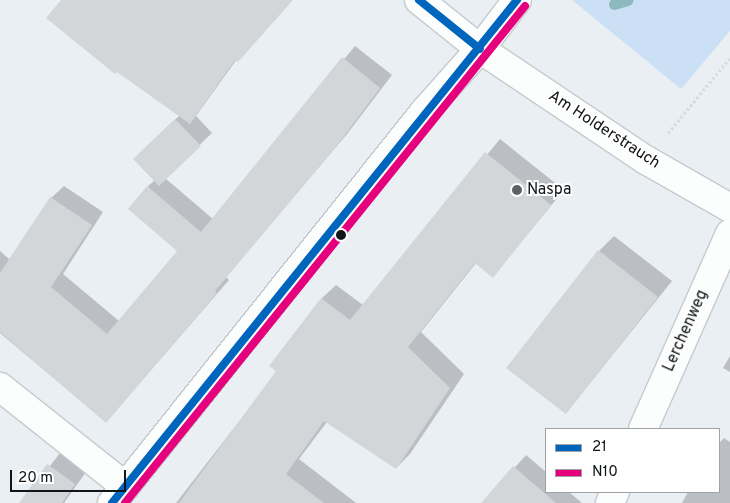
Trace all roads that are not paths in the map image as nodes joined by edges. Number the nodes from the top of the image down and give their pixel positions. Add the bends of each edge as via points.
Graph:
1 (419, 0) edge
2 (517, 0) edge
3 (480, 48) junction
4 (730, 208) edge
5 (730, 234) edge
6 (0, 387) edge
7 (642, 428) edge
8 (119, 495) edge

1 - 3 street, Am Holderstrauch
2 - 3 street
3 - 4 street, Am Holderstrauch via 646,160
3 - 8 street via 423,113
5 - 7 street, Lerchenweg
6 - 8 street

